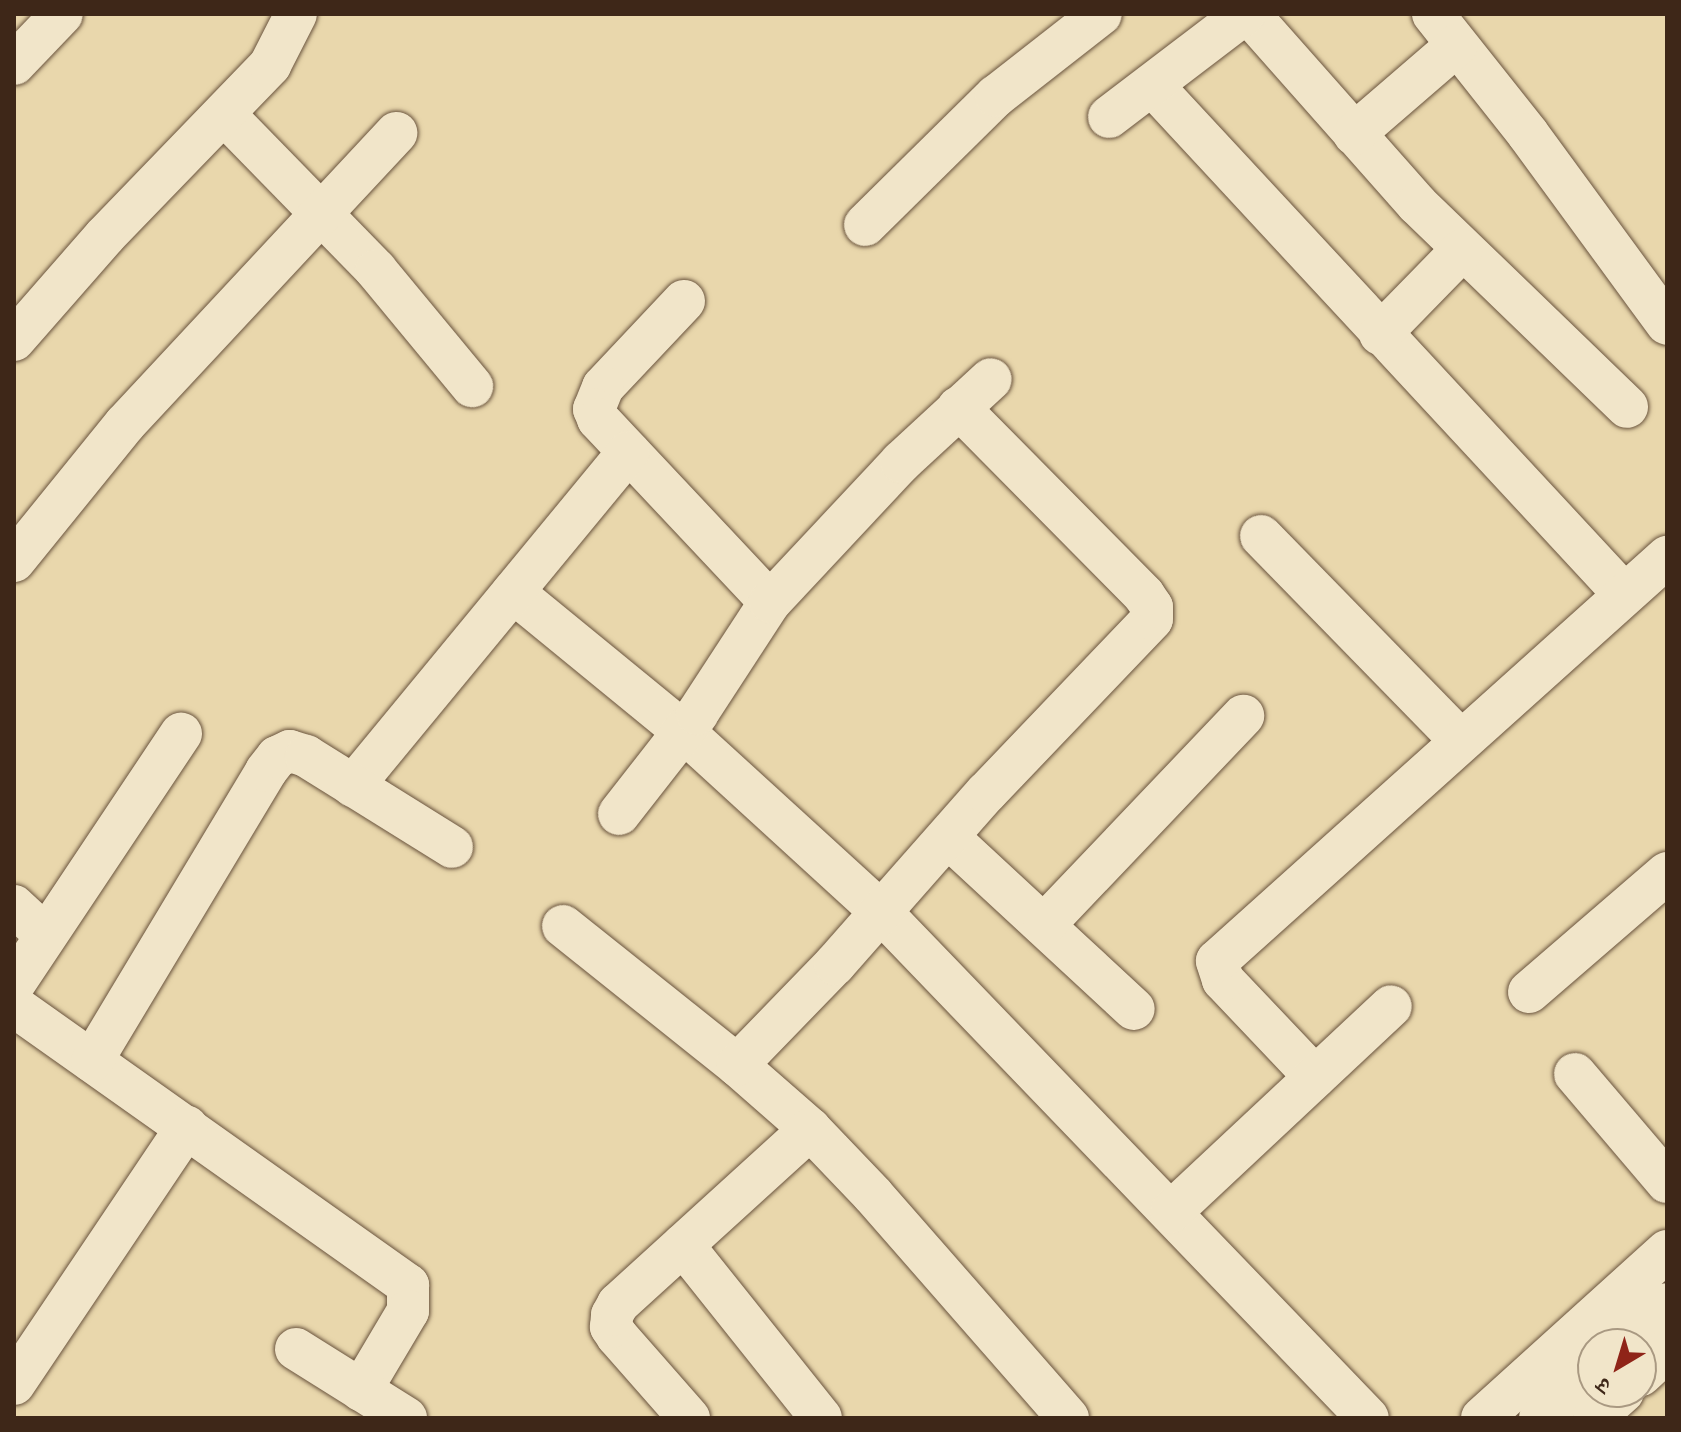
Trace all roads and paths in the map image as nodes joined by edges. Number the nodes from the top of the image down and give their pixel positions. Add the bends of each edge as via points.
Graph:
1 (62, 14) edge
2 (296, 14) edge
3 (1101, 14) edge
4 (1246, 14) edge
5 (1445, 29) edge
6 (15, 60) edge
7 (1152, 85) junction
8 (224, 114) junction
9 (1109, 117) dead end
10 (396, 133) dead end
11 (1354, 134) junction
12 (320, 213) junction
13 (865, 225) dead end
14 (1462, 250) junction
15 (684, 301) dead end
16 (1667, 324) edge
17 (1380, 334) junction
18 (14, 340) edge
19 (991, 379) dead end
20 (472, 386) dead end
21 (958, 407) junction
22 (1627, 407) dead end
23 (628, 452) junction
24 (1261, 536) dead end
25 (1667, 557) edge
26 (14, 561) edge
27 (513, 592) junction
28 (1624, 594) junction
29 (770, 602) junction
30 (1243, 716) dead end
31 (683, 731) junction
32 (181, 734) dead end
33 (1460, 740) junction
34 (353, 786) junction
35 (619, 814) dead end
36 (948, 837) junction
37 (452, 847) dead end
38 (1667, 873) edge
39 (14, 906) edge
40 (881, 912) junction
41 (1044, 925) junction
42 (563, 926) dead end
43 (45, 935) junction
44 (14, 984) edge
45 (1529, 992) dead end
46 (14, 1006) edge
47 (1391, 1006) dead end
48 (1134, 1009) dead end
49 (92, 1061) junction
50 (737, 1065) junction
51 (1575, 1074) dead end
52 (1315, 1077) junction
53 (187, 1127) junction
54 (810, 1129) junction
55 (1667, 1182) edge
56 (1171, 1212) junction
57 (683, 1245) junction
58 (1667, 1251) edge
59 (1667, 1304) edge
60 (1640, 1328) edge
61 (296, 1349) dead end
62 (14, 1384) edge
63 (1577, 1384) edge
64 (361, 1390) junction
65 (406, 1418) edge
66 (689, 1418) edge
67 (821, 1418) edge
68 (1068, 1418) edge
69 (1368, 1418) edge
70 (1482, 1418) edge
71 (1540, 1418) edge

1 - 6 street
2 - 8 street via 270,65
3 - 13 street via 996,96
4 - 7 street
4 - 11 street
5 - 11 street
5 - 16 street
7 - 9 street
7 - 17 street
8 - 12 street
8 - 18 street via 105,236
10 - 12 street
11 - 14 street
12 - 20 street via 407,305
12 - 26 street via 125,424
14 - 17 street
14 - 22 street
15 - 23 street via 595,398 598,419
17 - 28 street
19 - 21 street
21 - 29 street
21 - 36 street via 1126,575 1152,607 1152,619
23 - 27 street
23 - 29 street
24 - 33 street
25 - 28 street
27 - 31 street
27 - 34 street
28 - 33 street
29 - 31 street
30 - 41 street
31 - 35 street
31 - 40 street
32 - 43 street
33 - 52 street via 1217,961 1223,980
34 - 37 street
34 - 49 street via 306,756 290,751 277,757
36 - 40 street
36 - 41 street
38 - 45 street
39 - 43 street
40 - 50 street
40 - 56 street
41 - 48 street
42 - 50 street
43 - 44 street
46 - 49 street
47 - 52 street
49 - 53 street
50 - 54 street
51 - 55 street
52 - 56 street
53 - 62 street
53 - 64 street via 408,1285 408,1311
54 - 57 street
54 - 68 street
56 - 69 street
57 - 66 street via 618,1304 611,1327
57 - 67 street
58 - 70 street
59 - 60 street
61 - 64 street
63 - 71 street
64 - 65 street

